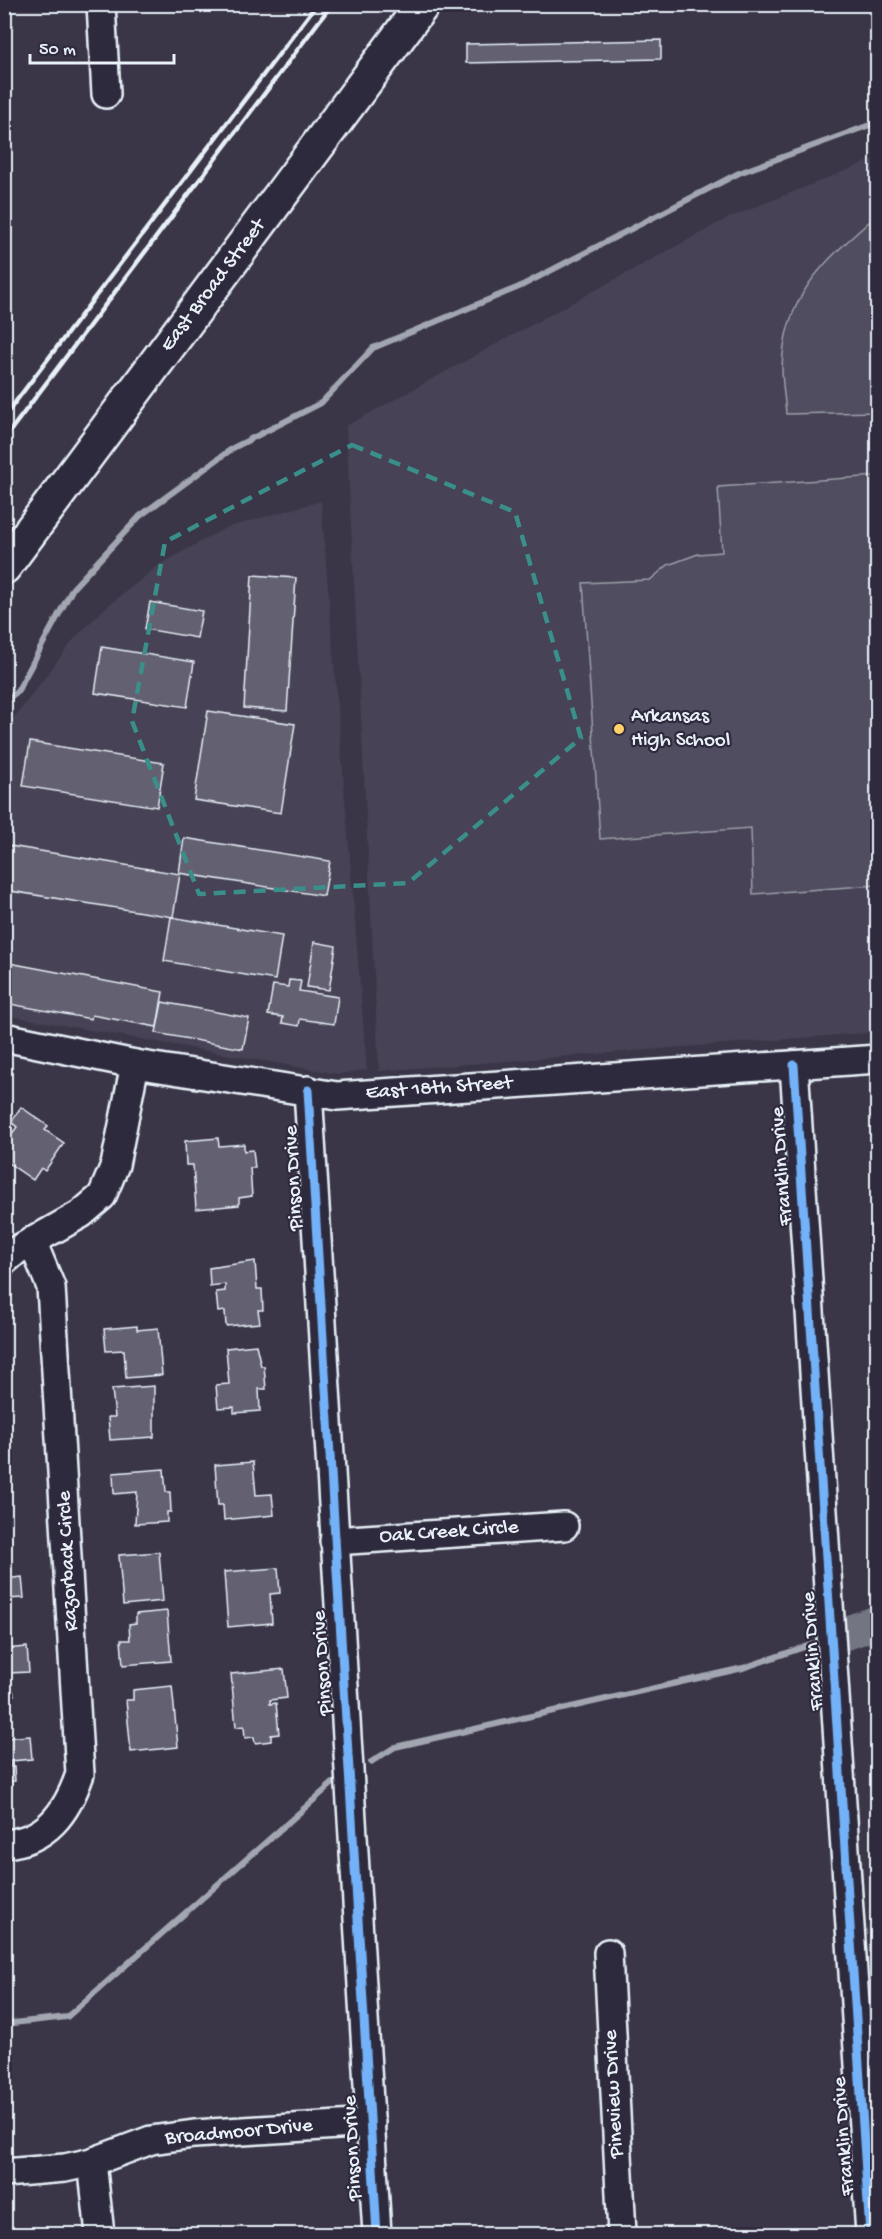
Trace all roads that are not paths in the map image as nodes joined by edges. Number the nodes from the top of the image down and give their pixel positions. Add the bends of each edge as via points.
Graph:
1 (101, 4) edge
2 (423, 4) edge
3 (106, 94) dead end
4 (4, 567) edge
5 (4, 1037) edge
6 (878, 1059) edge
7 (135, 1064) junction
8 (794, 1065) junction
9 (308, 1090) junction
10 (32, 1241) junction
11 (4, 1261) edge
12 (564, 1526) dead end
13 (334, 1541) junction
14 (4, 1844) edge
15 (608, 1953) dead end
16 (370, 2123) junction
17 (92, 2162) junction
18 (4, 2173) edge
19 (100, 2235) edge
20 (377, 2235) edge
21 (622, 2235) edge
22 (870, 2235) edge

1 - 3 street
2 - 4 main road, East Broad Street
5 - 7 street, East 18th Street
6 - 8 street, East 18th Street
7 - 9 street, East 18th Street
7 - 10 street via 116,1165 102,1196 81,1214
8 - 9 street, East 18th Street via 337,1096
8 - 22 street, Franklin Drive
9 - 13 street, Pinson Drive
10 - 11 street
10 - 14 street, Razorback Circle via 51,1287 80,1774 72,1798 50,1826 25,1842
12 - 13 street, Oak Creek Circle
13 - 16 street, Pinson Drive
15 - 21 street, Pineview Drive
16 - 17 street, Broadmoor Drive via 194,2134 152,2140
16 - 20 street, Pinson Drive
17 - 18 street, Broadmoor Drive
17 - 19 street

